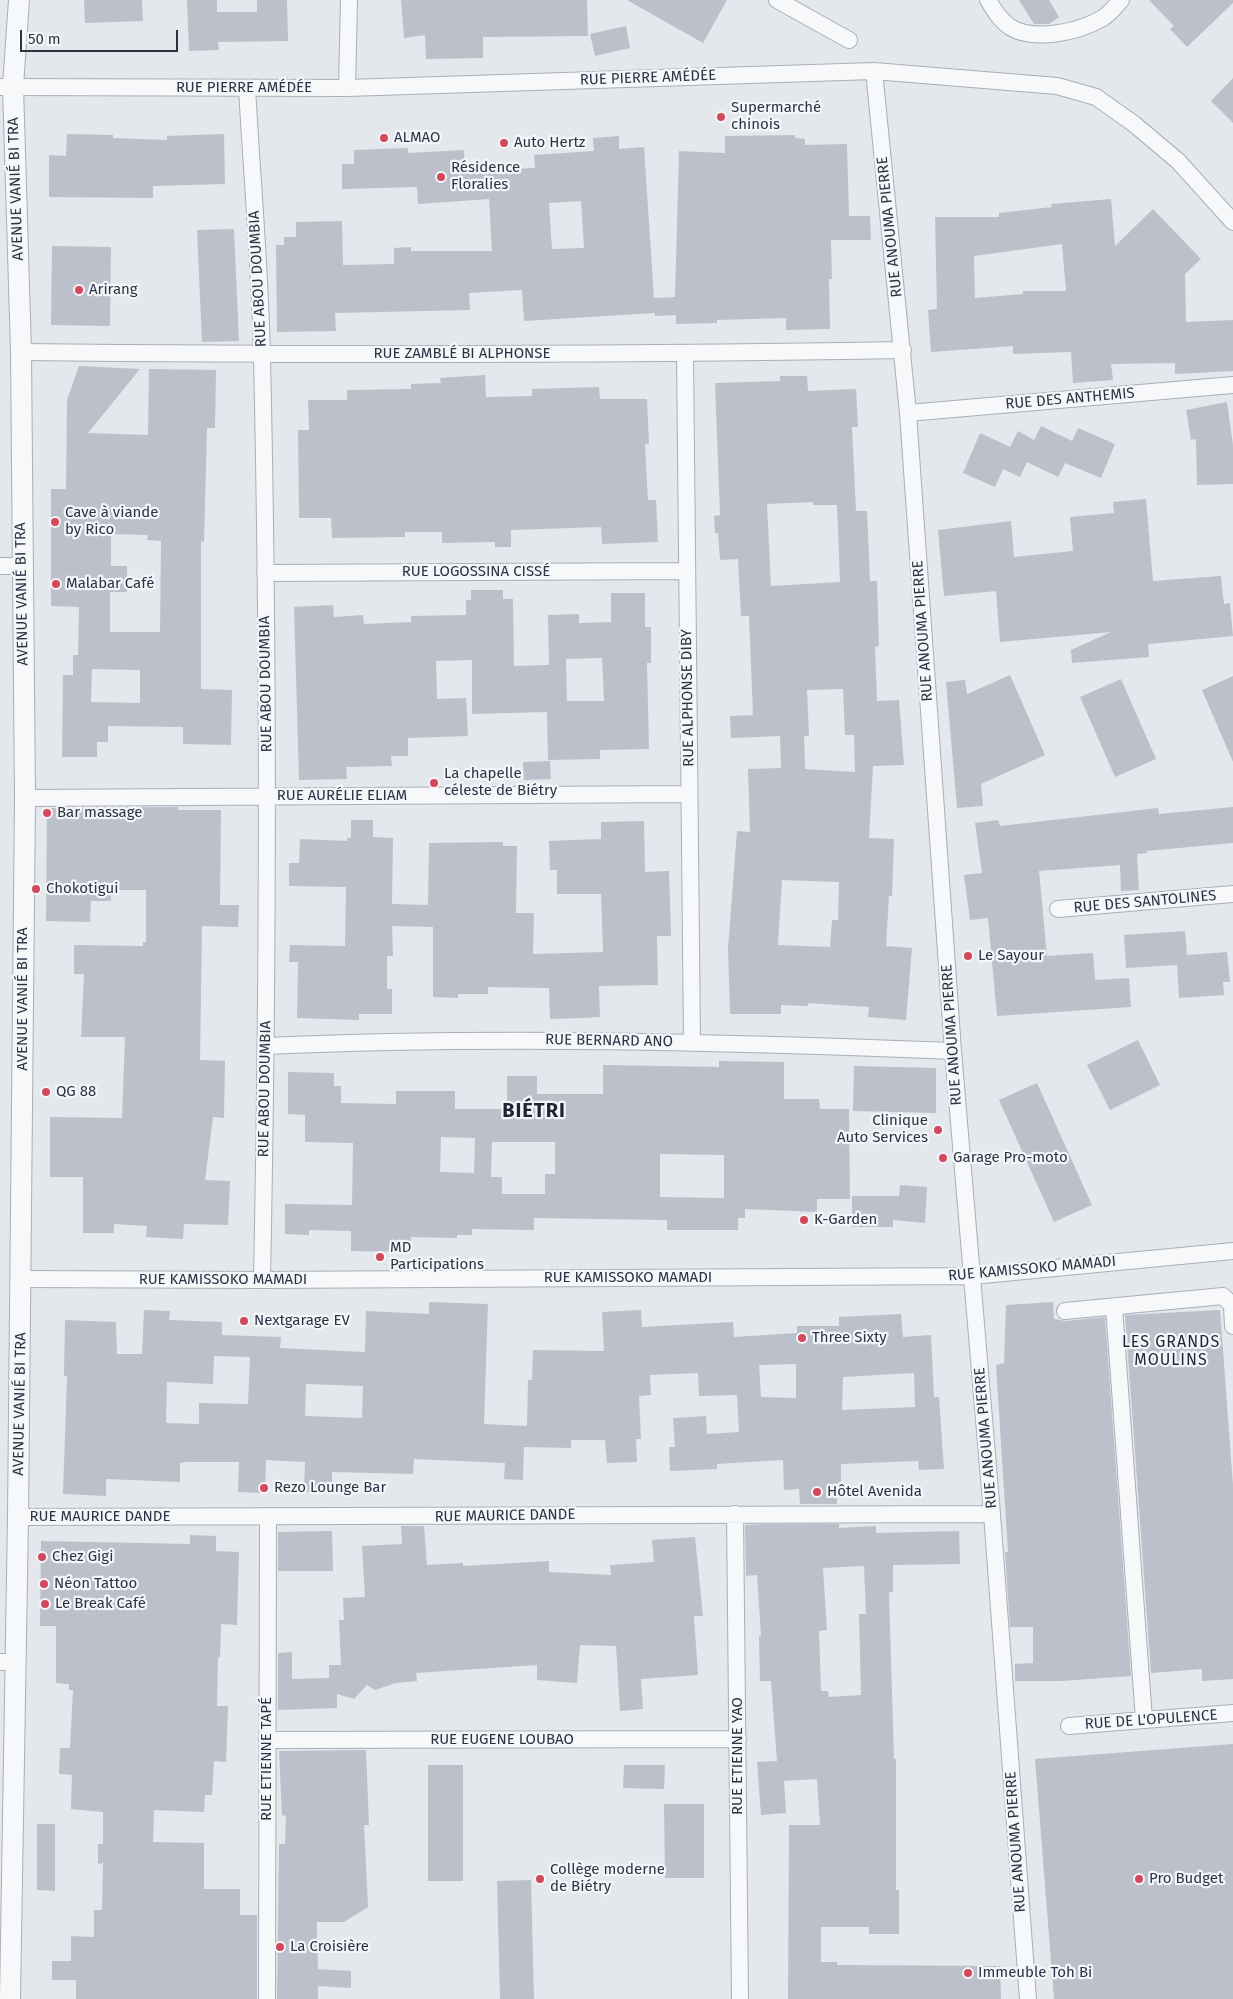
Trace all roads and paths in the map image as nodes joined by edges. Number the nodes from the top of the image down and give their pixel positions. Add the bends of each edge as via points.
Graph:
1 (19, 0) edge
2 (349, 0) edge
3 (777, 0) edge
4 (988, 0) edge
5 (1121, 0) edge
6 (848, 40) dead end
7 (874, 71) junction
8 (7, 87) edge
9 (248, 88) junction
10 (347, 88) junction
11 (1233, 222) edge
12 (903, 350) junction
13 (22, 352) junction
14 (685, 354) junction
15 (262, 355) junction
16 (1233, 385) edge
17 (908, 413) junction
18 (0, 566) edge
19 (21, 566) junction
20 (687, 571) junction
21 (264, 573) junction
22 (690, 794) junction
23 (267, 796) junction
24 (25, 798) junction
25 (1233, 894) edge
26 (1058, 909) dead end
27 (692, 1041) junction
28 (266, 1046) junction
29 (953, 1050) junction
30 (1233, 1251) edge
31 (972, 1276) junction
32 (21, 1279) junction
33 (262, 1280) junction
34 (1114, 1307) junction
35 (1065, 1310) dead end
36 (1233, 1326) edge
37 (735, 1514) junction
38 (992, 1514) junction
39 (18, 1517) junction
40 (268, 1518) junction
41 (8, 1662) edge
42 (1233, 1713) edge
43 (1144, 1720) junction
44 (1069, 1726) dead end
45 (738, 1739) junction
46 (267, 1740) junction
47 (10, 1999) edge
48 (267, 1999) edge
49 (740, 1999) edge
50 (1028, 1999) edge

1 - 8 street, AVENUE VANIÉ BI TRA
2 - 10 street
3 - 6 street
4 - 5 street via 996,15 1010,27 1025,33 1044,34 1090,24 1103,18
7 - 10 street, RUE PIERRE AMÉDÉE
7 - 11 street, RUE PIERRE AMÉDÉE via 1057,86 1096,98 1134,124 1178,161
7 - 12 street, RUE ANOUMA PIERRE
8 - 9 street, RUE PIERRE AMÉDÉE
8 - 13 street, AVENUE VANIÉ BI TRA
9 - 10 street, RUE PIERRE AMÉDÉE
9 - 15 street, RUE ABOU DOUMBIA
12 - 14 street, RUE ZAMBLÉ BI ALPHONSE
12 - 17 street, RUE ANOUMA PIERRE
13 - 15 street, RUE ZAMBLÉ BI ALPHONSE
13 - 19 street, AVENUE VANIÉ BI TRA
14 - 15 street, RUE ZAMBLÉ BI ALPHONSE
14 - 20 street, RUE ALPHONSE DIBY
15 - 21 street, RUE ABOU DOUMBIA
16 - 17 street, RUE DES ANTHEMIS
17 - 29 street, RUE ANOUMA PIERRE
18 - 19 street
19 - 24 street, AVENUE VANIÉ BI TRA
20 - 21 street, RUE LOGOSSINA CISSÉ
20 - 22 street, RUE ALPHONSE DIBY
21 - 23 street, RUE ABOU DOUMBIA
22 - 23 street, RUE AURÉLIE ELIAM
22 - 27 street, RUE ALPHONSE DIBY
23 - 24 street, RUE AURÉLIE ELIAM
23 - 28 street, RUE ABOU DOUMBIA
24 - 32 street, AVENUE VANIÉ BI TRA
25 - 26 street, RUE DES SANTOLINES
27 - 28 street, RUE BERNARD ANO via 484,1039
27 - 29 street, RUE BERNARD ANO
28 - 33 street, RUE ABOU DOUMBIA
29 - 31 street, RUE ANOUMA PIERRE
30 - 31 street, RUE KAMISSOKO MAMADI
31 - 33 street, RUE KAMISSOKO MAMADI
31 - 38 street, RUE ANOUMA PIERRE
32 - 33 street, RUE KAMISSOKO MAMADI
32 - 39 street, AVENUE VANIÉ BI TRA
34 - 35 street
34 - 36 street via 1223,1296 1232,1305
34 - 43 street
37 - 38 street, RUE MAURICE DANDE
37 - 40 street, RUE MAURICE DANDE
37 - 45 street, RUE ETIENNE YAO
38 - 50 street, RUE ANOUMA PIERRE
39 - 40 street, RUE MAURICE DANDE
39 - 41 street, AVENUE VANIÉ BI TRA
40 - 46 street, RUE ETIENNE TAPÉ
41 - 47 street, AVENUE VANIÉ BI TRA
42 - 43 street, RUE DE L'OPULENCE
43 - 44 street, RUE DE L'OPULENCE
45 - 46 street, RUE EUGENE LOUBAO
45 - 49 street, RUE ETIENNE YAO
46 - 48 street, RUE ETIENNE TAPÉ

